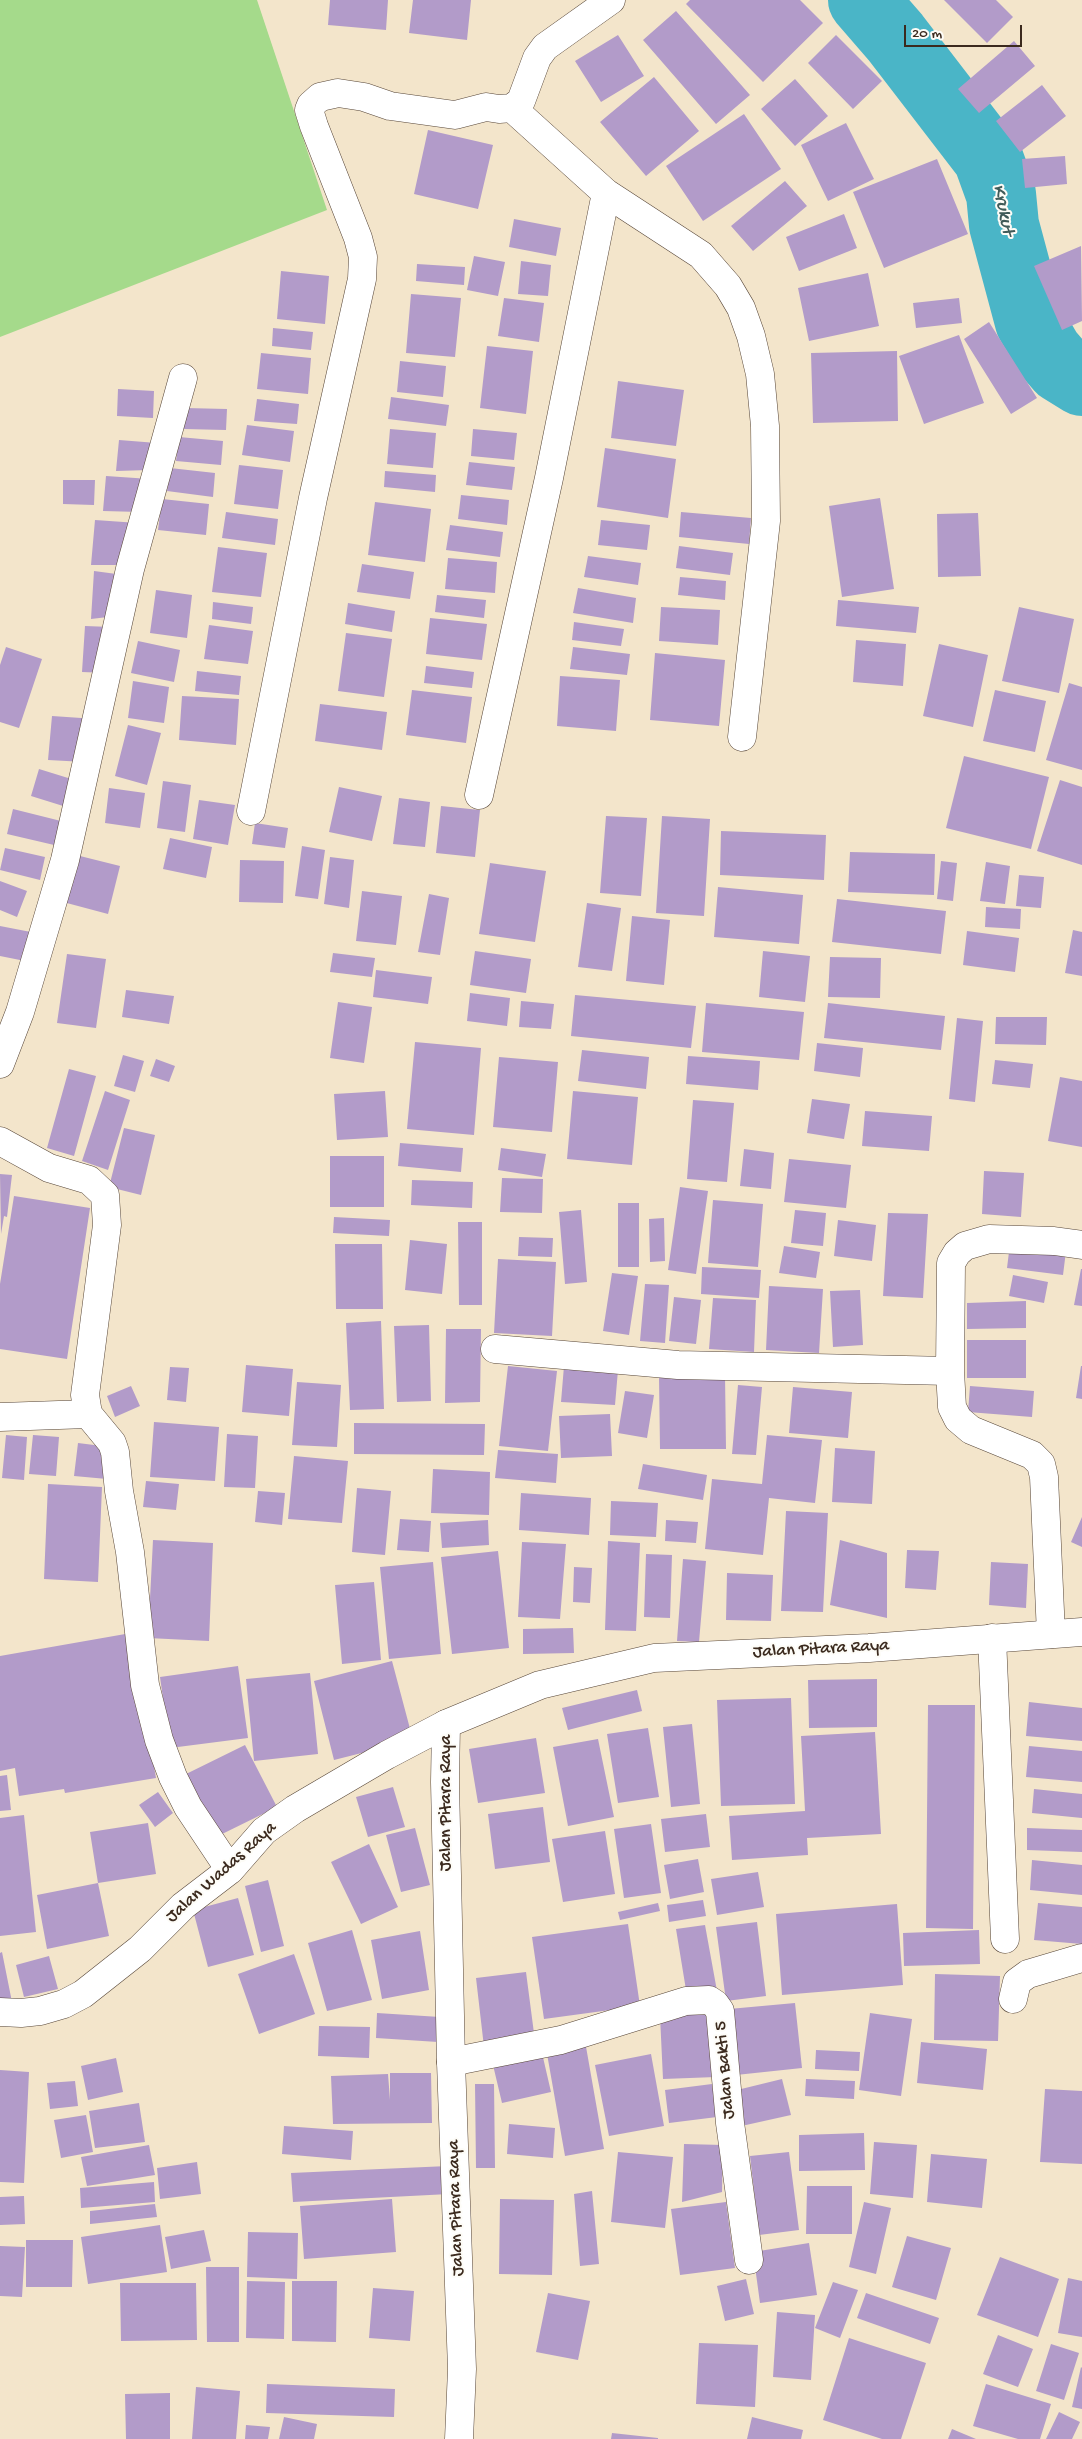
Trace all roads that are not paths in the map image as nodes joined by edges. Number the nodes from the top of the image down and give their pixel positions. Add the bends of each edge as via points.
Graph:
1 (611, 0) edge
2 (512, 108) junction
3 (606, 193) junction
4 (183, 378) dead end
5 (742, 737) dead end
6 (479, 795) dead end
7 (251, 811) dead end
8 (0, 1064) edge
9 (0, 1140) edge
10 (1082, 1245) edge
11 (495, 1349) dead end
12 (950, 1371) junction
13 (88, 1414) junction
14 (0, 1417) edge
15 (1082, 1632) edge
16 (1051, 1634) junction
17 (992, 1638) junction
18 (446, 1724) junction
19 (230, 1870) junction
20 (1005, 1939) dead end
21 (1082, 1958) edge
22 (1013, 1999) dead end
23 (0, 2012) edge
24 (451, 2062) junction
25 (749, 2260) dead end
26 (459, 2439) edge

1 - 2 street via 545,47 537,58 521,101
2 - 3 street
2 - 7 street via 486,107 455,114 390,106 338,93 320,97 311,104 309,110 314,126 358,238 363,257 362,279 313,498
3 - 5 street via 701,256 728,286 741,308 751,336 760,374 765,426 766,521
3 - 6 street via 549,478
4 - 8 street via 130,569 63,869 20,1012
9 - 13 street via 49,1168 89,1180 105,1195 107,1225 85,1395
10 - 12 street via 989,1239 964,1246 951,1263
11 - 12 street via 678,1365
12 - 16 street via 952,1407 958,1419 971,1430 1032,1454 1041,1464
13 - 14 street
13 - 19 street via 116,1452 145,1685 159,1740 188,1807
15 - 16 street, Jalan Pitara Raya
16 - 17 street, Jalan Pitara Raya
17 - 18 street, Jalan Pitara Raya via 869,1648 654,1658 540,1685
17 - 20 street
18 - 19 street, Jalan Wadas Raya via 295,1809 264,1831
18 - 24 street, Jalan Pitara Raya
19 - 23 street, Jalan Wadas Raya via 83,1994 40,2011
21 - 22 street via 1028,1974 1017,1982
24 - 25 street, Jalan Bakti 5 via 561,2040 686,2001 709,2000 716,2004 720,2011 730,2123
24 - 26 street, Jalan Pitara Raya via 462,2369

